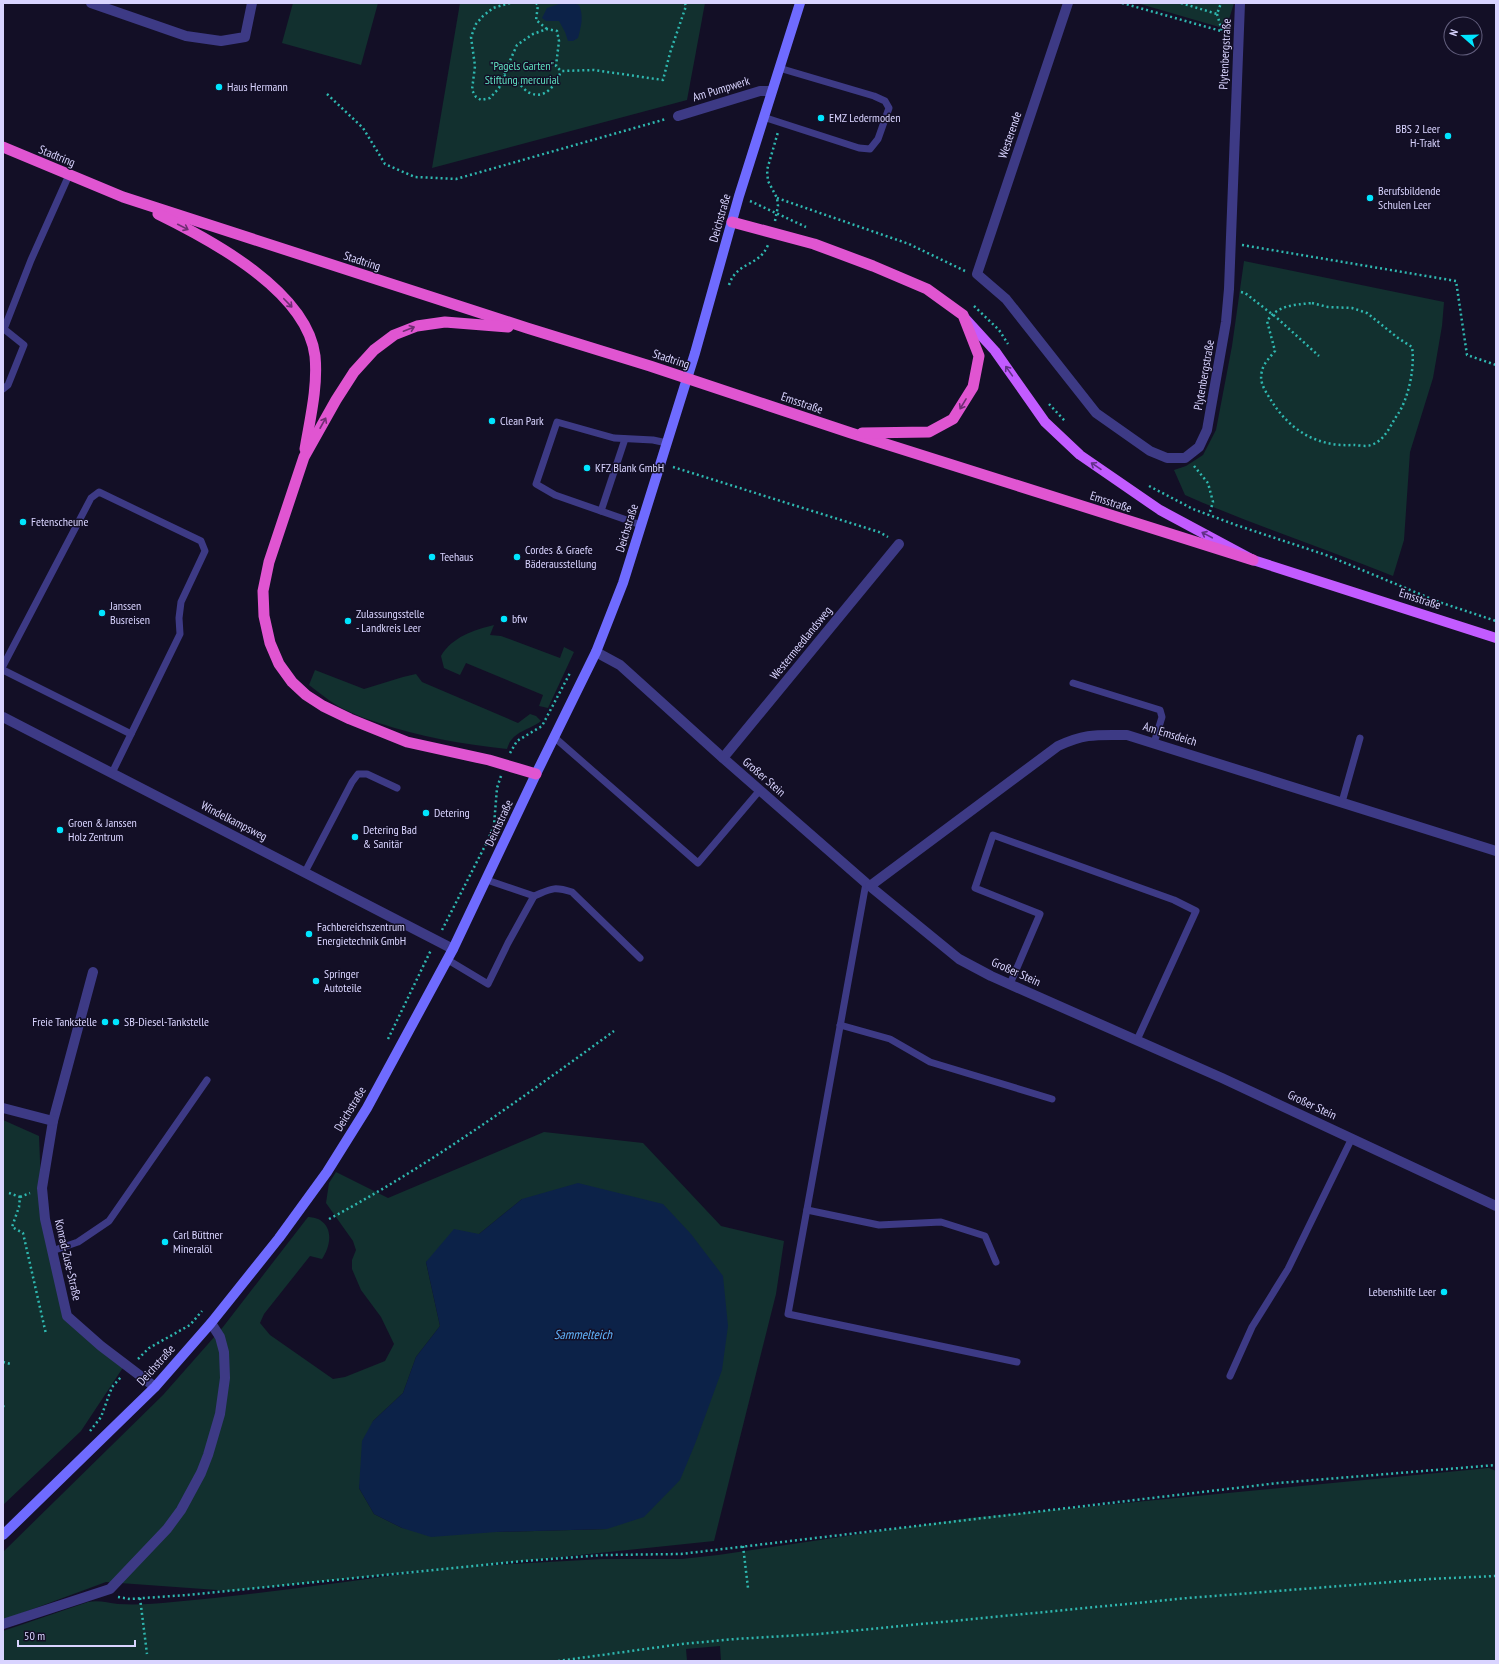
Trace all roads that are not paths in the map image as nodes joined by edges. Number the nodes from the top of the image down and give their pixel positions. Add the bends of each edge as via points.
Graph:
1 (91, 3) edge
2 (252, 3) edge
3 (800, 3) edge
4 (1068, 3) edge
5 (1240, 3) edge
6 (779, 68) junction
7 (771, 91) junction
8 (678, 116) road end
9 (763, 117) junction
10 (3, 147) edge
11 (69, 175) junction
12 (124, 197) junction
13 (732, 222) junction
14 (963, 315) junction
15 (527, 328) junction
16 (3, 329) edge
17 (718, 388) joint
18 (3, 389) edge
19 (851, 433) junction
20 (626, 438) junction
21 (667, 443) junction
22 (304, 457) junction
23 (1185, 458) joint
24 (601, 511) junction
25 (641, 525) junction
26 (899, 544) road end
27 (1253, 560) junction
28 (1496, 638) edge
29 (596, 652) junction
30 (3, 666) edge
31 (3, 670) edge
32 (1073, 683) dead end
33 (3, 717) edge
34 (131, 734) junction
35 (554, 737) junction
36 (1360, 738) dead end
37 (1154, 743) junction
38 (723, 758) junction
39 (112, 773) junction
40 (536, 774) junction
41 (397, 788) dead end
42 (760, 790) junction
43 (1342, 802) junction
44 (1496, 851) edge
45 (305, 872) junction
46 (487, 880) junction
47 (868, 885) junction
48 (534, 896) junction
49 (453, 950) junction
50 (640, 958) dead end
51 (448, 960) junction
52 (93, 972) dead end
53 (1010, 984) junction
54 (840, 1025) junction
55 (1137, 1040) junction
56 (207, 1080) dead end
57 (1052, 1099) dead end
58 (3, 1108) edge
59 (53, 1121) junction
60 (1352, 1138) junction
61 (1496, 1206) edge
62 (807, 1210) junction
63 (52, 1251) junction
64 (996, 1262) dead end
65 (211, 1323) junction
66 (1018, 1362) dead end
67 (1230, 1376) dead end
68 (155, 1387) junction
69 (3, 1535) edge
70 (3, 1624) edge

1 - 2 street via 186,36 221,41 245,38
3 - 6 main road, Deichstraße
4 - 23 street, Westerende via 977,274 1006,299 1096,412 1150,451 1167,458
5 - 23 street, Plytenbergstraße via 1226,322 1207,430 1198,448
6 - 7 main road, Deichstraße
6 - 9 lane via 874,96 885,101 889,108 878,140 870,149 859,148
7 - 8 street, Am Pumpwerk via 760,91
7 - 9 main road, Deichstraße
9 - 13 main road, Deichstraße
10 - 11 highway, Stadtring
11 - 12 highway, Stadtring
11 - 16 lane
12 - 15 highway, Stadtring
12 -> 22 highway via 189,230 240,261 273,288 294,310 309,332 315,356 315,381
13 - 14 highway via 814,244 873,266 927,289
13 - 21 main road, Deichstraße
14 -> 19 highway via 979,356 973,387 954,419 929,432
27 -> 14 main road via 1160,510 1080,455 1045,422 995,351
15 - 17 highway, Stadtring
22 -> 15 highway via 354,372 374,350 394,335 417,326 445,322
16 - 18 lane via 24,345 8,385
17 - 19 highway, Emsstraße
19 - 27 highway, Emsstraße
20 - 21 lane
20 - 24 lane
20 - 24 lane via 614,438 557,422 536,484 555,495
21 - 25 main road, Deichstraße
22 - 40 highway via 278,532 263,591 264,616 270,643 279,664 292,682 323,706 407,742
24 - 25 lane
25 - 29 main road, Deichstraße via 623,583
26 - 38 street, Westermeedlandsweg
27 - 28 main road, Emsstraße
29 - 35 main road, Deichstraße
29 - 38 street, Großer Stein via 620,664
30 - 34 lane via 91,498 99,492 201,541 205,551 181,602 180,634
31 - 34 lane
32 - 37 lane via 1160,710 1162,717
33 - 39 street, Windelkampsweg
34 - 39 lane
35 - 40 main road, Deichstraße
35 - 42 lane via 698,863
36 - 43 lane
37 - 43 street, Am Emsdeich
37 - 47 street, Am Emsdeich via 1127,734 1094,734 1058,746
38 - 42 street, Großer Stein
39 - 45 street, Windelkampsweg
40 - 46 main road, Deichstraße
41 - 45 lane via 367,774 358,774
42 - 47 street, Großer Stein
43 - 44 street, Am Emsdeich
45 - 49 street, Windelkampsweg
46 - 48 lane
46 - 49 main road, Deichstraße
47 - 53 street, Großer Stein via 959,959
47 - 54 lane
48 - 50 lane via 553,888 572,892
48 - 51 lane via 488,984
49 - 51 main road, Deichstraße
51 - 65 main road, Deichstraße via 367,1108 327,1172 279,1238
52 - 59 street, Konrad-Zuse-Straße
53 - 55 street, Großer Stein
53 - 55 lane via 1040,914 975,888 993,835 1174,900 1196,911
54 - 57 lane via 890,1039 930,1062
54 - 62 lane
55 - 60 street, Großer Stein
56 - 63 lane via 109,1221 78,1242
58 - 59 street
59 - 63 street, Konrad-Zuse-Straße via 42,1188
60 - 61 street, Großer Stein
60 - 67 lane via 1288,1269 1252,1328
62 - 64 lane via 879,1225 941,1222 985,1236
62 - 66 lane via 788,1314
63 - 68 street, Konrad-Zuse-Straße via 67,1316
65 - 68 main road, Deichstraße
65 - 70 street via 220,1337 224,1352 224,1394 220,1414 208,1455 195,1486 167,1529 110,1589
68 - 69 main road, Deichstraße

